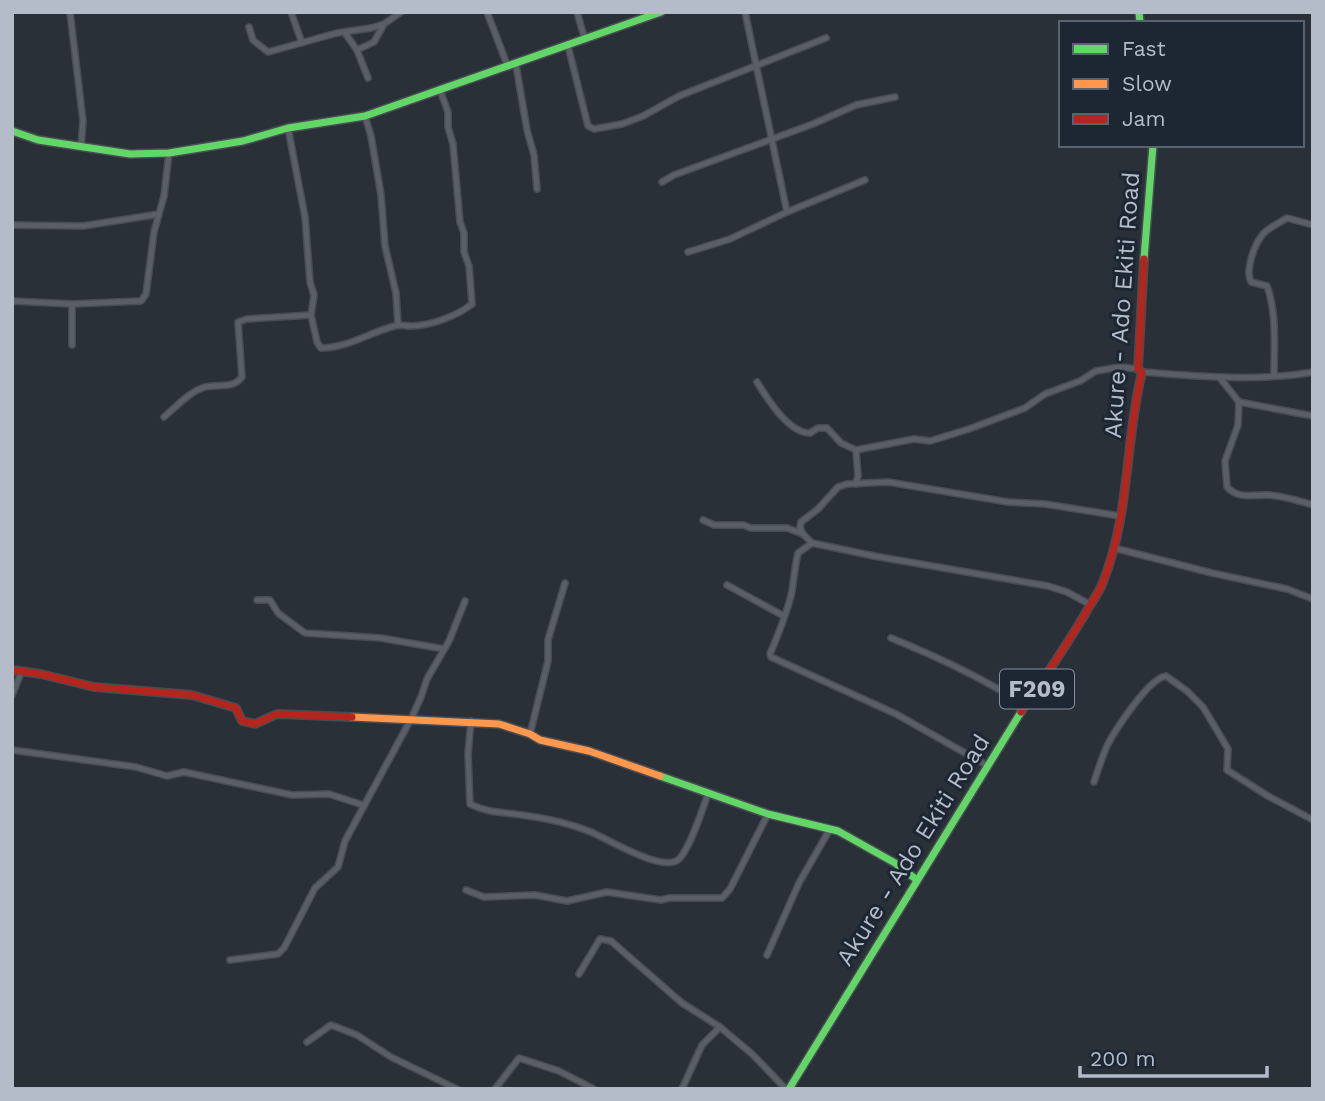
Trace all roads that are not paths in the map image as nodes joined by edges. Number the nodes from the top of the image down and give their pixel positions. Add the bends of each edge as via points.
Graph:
1 (70, 12) edge
2 (292, 12) edge
3 (401, 12) edge
4 (487, 12) edge
5 (577, 12) edge
6 (661, 12) edge
7 (745, 12) edge
8 (384, 24) junction
9 (249, 27) dead end
10 (345, 33) junction
11 (826, 38) dead end
12 (586, 40) junction
13 (302, 43) junction
14 (568, 46) junction
15 (357, 50) junction
16 (758, 65) junction
17 (512, 66) junction
18 (368, 78) dead end
19 (440, 90) junction
20 (895, 97) dead end
21 (365, 116) junction
22 (288, 128) junction
23 (12, 131) edge
24 (772, 138) junction
25 (81, 147) junction
26 (1153, 147) edge
27 (169, 153) junction
28 (865, 180) dead end
29 (662, 182) dead end
30 (537, 189) dead end
31 (788, 212) junction
32 (159, 214) junction
33 (12, 225) edge
34 (1313, 225) edge
35 (688, 252) dead end
36 (12, 301) edge
37 (72, 303) junction
38 (311, 315) junction
39 (398, 325) junction
40 (72, 345) dead end
41 (1140, 370) junction
42 (1313, 372) edge
43 (1274, 376) junction
44 (1220, 378) junction
45 (757, 382) dead end
46 (1239, 402) junction
47 (1313, 416) edge
48 (164, 417) dead end
49 (856, 450) junction
50 (856, 484) junction
51 (1313, 505) edge
52 (1120, 516) junction
53 (703, 520) dead end
54 (801, 522) junction
55 (787, 528) junction
56 (803, 534) junction
57 (812, 543) junction
58 (1114, 548) junction
59 (565, 583) dead end
60 (727, 585) dead end
61 (1313, 599) edge
62 (257, 600) dead end
63 (466, 601) dead end
64 (1091, 605) junction
65 (782, 615) junction
66 (891, 638) dead end
67 (444, 649) junction
68 (12, 670) edge
69 (21, 673) junction
70 (12, 695) edge
71 (1026, 706) junction
72 (411, 719) junction
73 (471, 721) junction
74 (530, 734) junction
75 (12, 750) edge
76 (988, 766) junction
77 (1094, 782) dead end
78 (708, 794) junction
79 (363, 805) junction
80 (768, 814) junction
81 (1313, 820) edge
82 (830, 830) junction
83 (917, 880) junction
84 (466, 890) dead end
85 (767, 955) dead end
86 (230, 960) dead end
87 (579, 974) dead end
88 (720, 1027) junction
89 (307, 1042) dead end
90 (457, 1089) edge
91 (495, 1089) edge
92 (594, 1089) edge
93 (682, 1089) edge
94 (787, 1089) edge

1 - 25 street via 83,121
2 - 13 street
3 - 8 street
4 - 17 street
5 - 12 street
6 - 12 street
7 - 16 street
8 - 10 street
8 - 15 street via 374,42
9 - 13 street via 253,40 268,52
10 - 13 street
10 - 15 street
11 - 16 street
12 - 14 street
14 - 16 street via 588,127 594,129 643,116 679,96
14 - 17 street
15 - 18 street
16 - 24 street
17 - 19 street
17 - 30 street via 519,72
19 - 21 street
19 - 39 street via 453,144 472,304 438,321
20 - 24 street via 856,105
21 - 22 street
21 - 39 street
22 - 27 street
22 - 38 street via 305,217 314,295
23 - 25 street
24 - 29 street
24 - 31 street
25 - 27 street via 130,154
26 - 41 street, Akure - Ado Ekiti Road / F209
27 - 32 street
28 - 31 street
31 - 35 street via 730,239
32 - 33 street via 83,226
32 - 37 street via 141,301
34 - 43 street via 1287,218 1264,233 1249,270 1251,282 1267,286 1271,296
36 - 37 street
37 - 40 street
38 - 39 street via 321,348
38 - 48 street via 238,322 242,377 227,386 194,392
41 - 44 street
41 - 49 street via 1096,371 1025,408 930,441 914,439
41 - 52 street, Akure - Ado Ekiti Road / F209
42 - 43 street
43 - 44 street
44 - 46 street
45 - 49 street via 784,419 800,431 827,429
46 - 47 street
46 - 51 street via 1238,425 1225,461 1227,487 1246,497 1270,495
49 - 50 street
50 - 52 street via 909,484
50 - 54 street via 838,487
52 - 58 street, Akure - Ado Ekiti Road / F209
53 - 55 street
54 - 55 street
54 - 56 street
55 - 56 street
56 - 57 street
57 - 64 street via 1048,586
57 - 65 street via 798,553 791,595
58 - 61 street
58 - 64 street, Akure - Ado Ekiti Road / F209
59 - 74 street via 548,640 548,661
60 - 65 street
62 - 67 street via 270,600 278,613 305,633 381,638
63 - 67 street
64 - 71 street, Akure - Ado Ekiti Road / F209
65 - 76 street via 771,657 896,714
66 - 71 street via 948,662
67 - 72 street
68 - 69 street
69 - 70 street
69 - 72 street via 94,687 192,695 236,708 242,721 255,724 277,714
71 - 76 street, Akure - Ado Ekiti Road / F209
72 - 73 street
72 - 79 street
73 - 74 street
73 - 78 street via 470,804 483,811 560,822 643,856 673,863 680,859
74 - 78 street
75 - 79 street via 136,766 167,776 184,772 292,795 329,794
76 - 83 street, Akure - Ado Ekiti Road / F209
77 - 81 street via 1109,743 1134,705 1157,678 1166,676 1203,707 1228,749 1227,770
78 - 80 street
79 - 86 street via 338,867 315,888 284,948 278,954
80 - 82 street
80 - 84 street via 722,898 661,900 607,892 567,901 535,895 485,897
82 - 83 street via 852,838
82 - 85 street via 799,883
83 - 94 street, Akure - Ado Ekiti Road / F209
87 - 88 street via 600,939 611,941 682,1003
88 - 93 street via 702,1045
88 - 94 street
89 - 90 street via 331,1025
91 - 92 street via 519,1058

